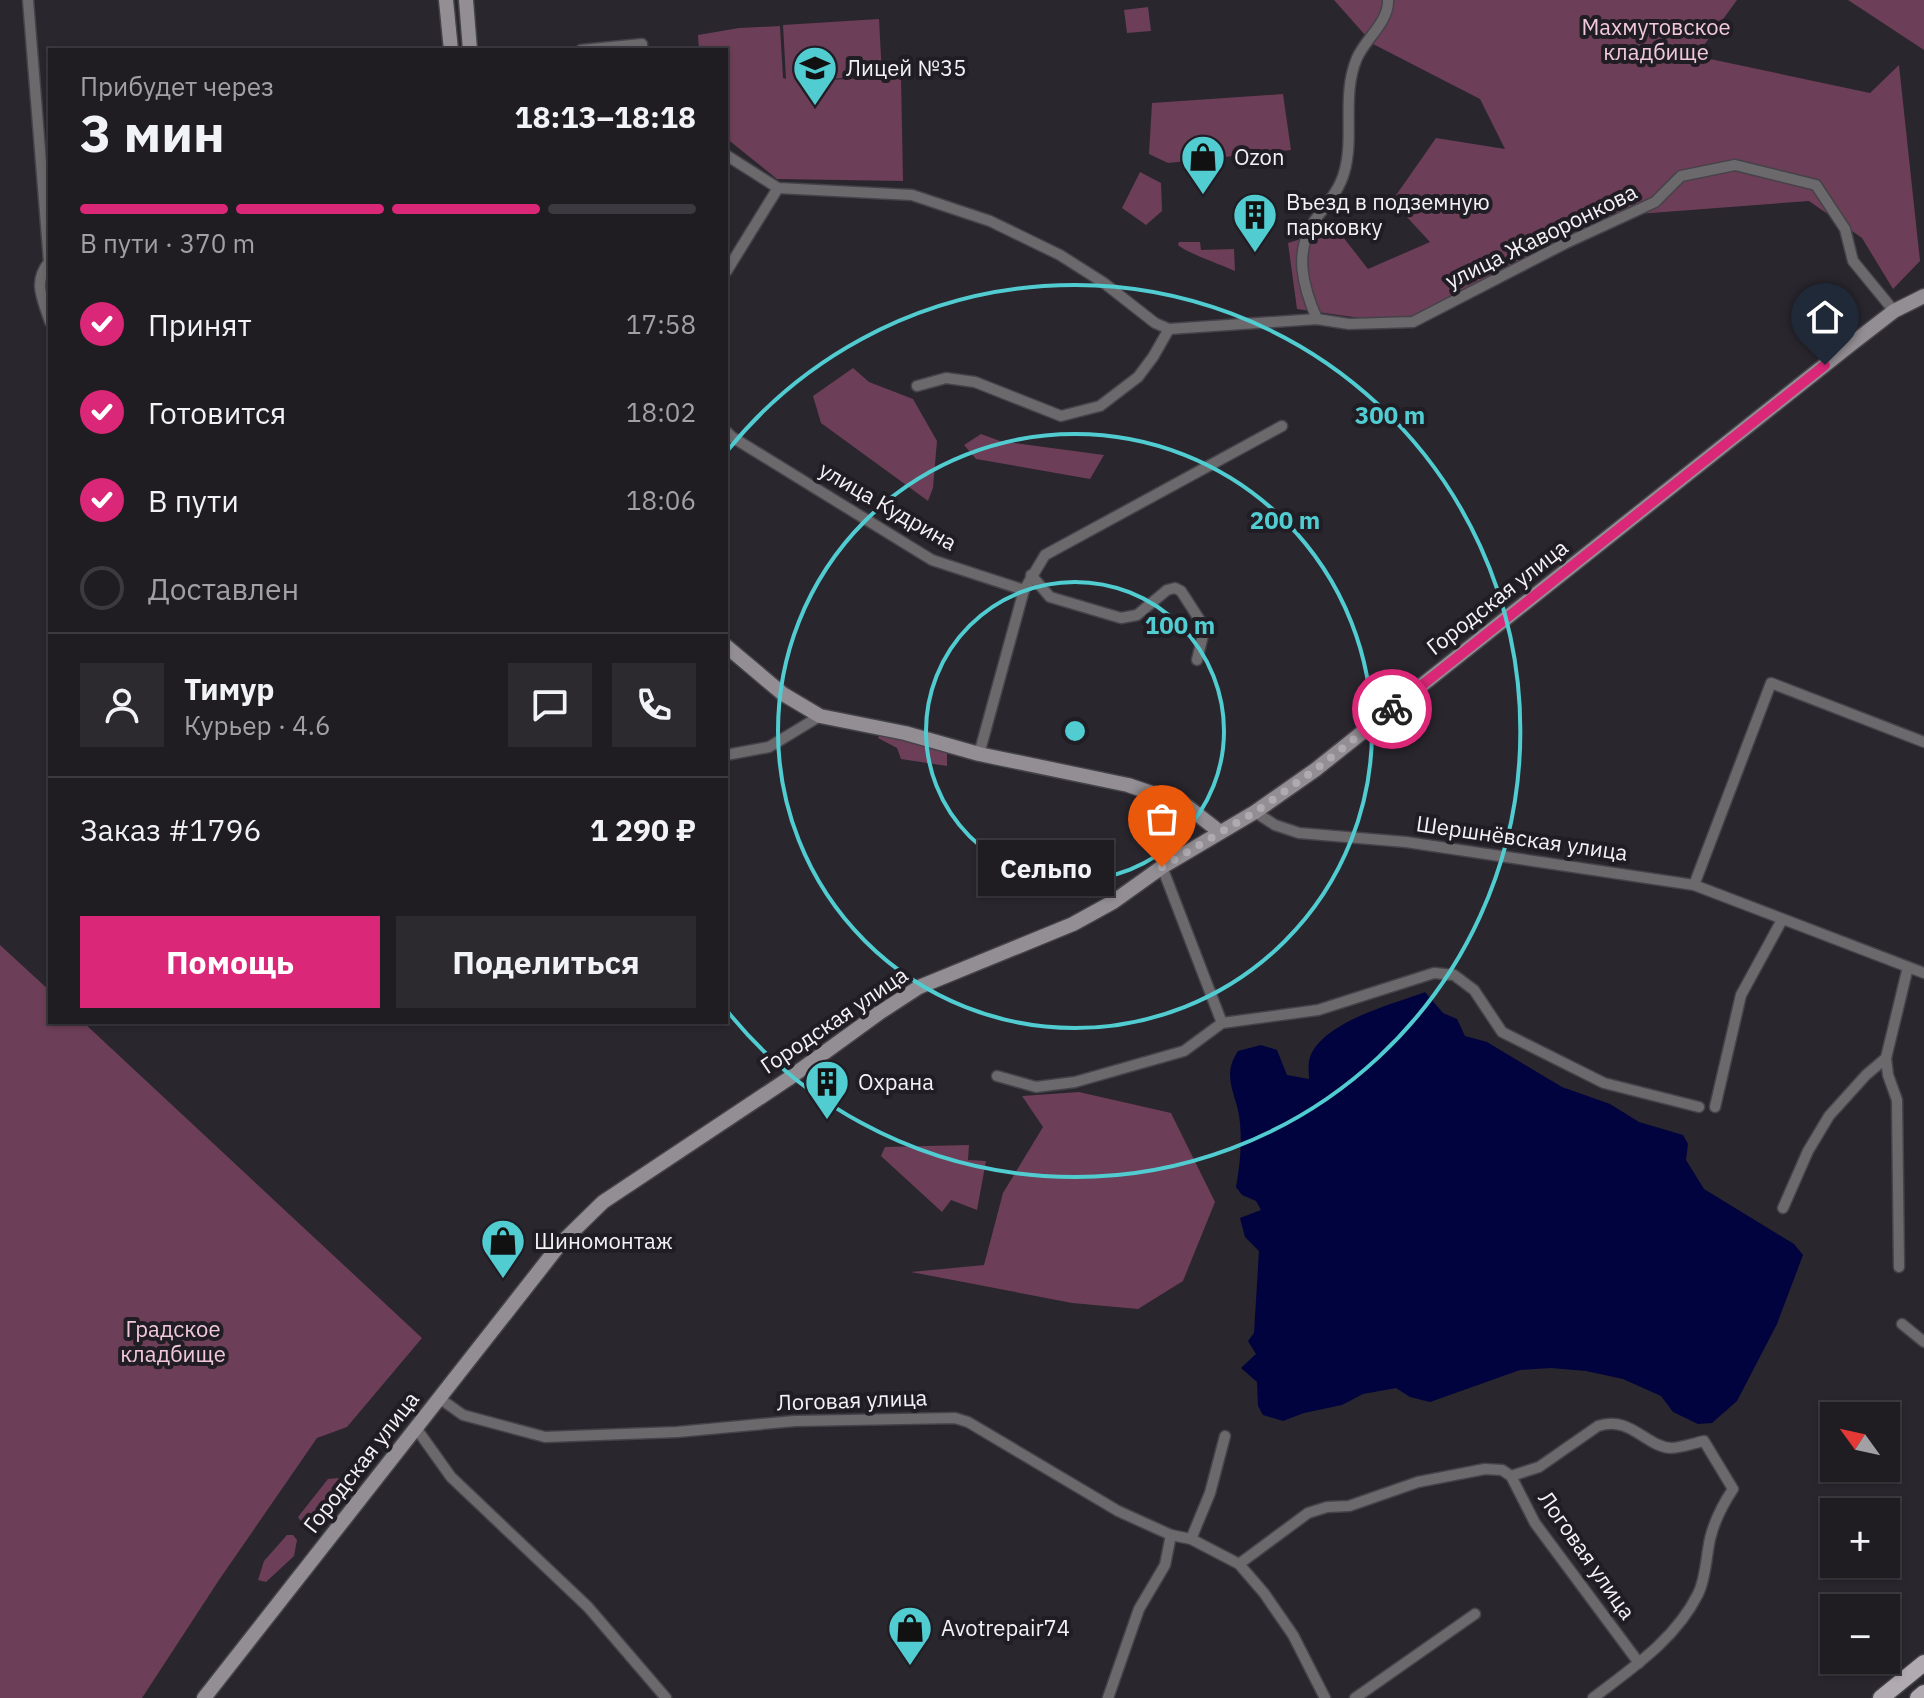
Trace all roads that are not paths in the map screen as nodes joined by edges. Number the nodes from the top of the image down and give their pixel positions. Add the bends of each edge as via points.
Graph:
1 (28, 0) edge
2 (446, 0) edge
3 (466, 0) edge
4 (1388, 0) edge
5 (642, 47) edge
6 (451, 48) edge
7 (470, 48) edge
8 (622, 48) edge
9 (728, 156) edge
10 (778, 188) junction
11 (48, 250) edge
12 (48, 263) edge
13 (728, 269) edge
14 (1924, 296) edge
15 (1894, 311) junction
16 (48, 316) edge
17 (1317, 319) junction
18 (1169, 329) junction
19 (917, 386) dead end
20 (1282, 426) dead end
21 (728, 433) edge
22 (1031, 575) junction
23 (1024, 590) junction
24 (728, 648) edge
25 (1197, 660) dead end
26 (820, 716) junction
27 (1924, 742) edge
28 (979, 754) junction
29 (728, 755) edge
30 (1255, 812) junction
31 (1220, 832) junction
32 (1162, 867) junction
33 (1694, 885) junction
34 (1782, 920) junction
35 (1908, 967) junction
36 (1924, 973) edge
37 (1222, 1023) junction
38 (1886, 1058) junction
39 (997, 1076) dead end
40 (1699, 1107) dead end
41 (1715, 1107) dead end
42 (1783, 1208) dead end
43 (1899, 1267) dead end
44 (1902, 1324) dead end
45 (1924, 1342) edge
46 (439, 1398) junction
47 (416, 1428) junction
48 (1225, 1436) dead end
49 (1511, 1476) junction
50 (1171, 1535) junction
51 (1191, 1539) junction
52 (1239, 1564) junction
53 (1475, 1614) dead end
54 (1639, 1663) junction
55 (1924, 1663) edge
56 (1924, 1693) edge
57 (204, 1698) edge
58 (666, 1698) edge
59 (1108, 1698) edge
60 (1325, 1698) edge
61 (1355, 1698) edge
62 (1593, 1698) edge
63 (1881, 1698) edge
64 (1918, 1698) edge

1 - 11 street
2 - 6 street
3 - 7 street
4 - 17 street via 1382,21 1351,74 1344,173 1304,246 1300,267
5 - 8 street
9 - 10 street
10 - 13 street
10 - 18 street via 912,195 959,210 1060,255
12 - 16 street via 40,273 39,288
14 - 15 street, Городская улица
15 - 17 street, улица Жаворонкова via 1853,261 1845,229 1816,185 1735,165 1681,176 1655,202 1413,322
15 - 30 street, Городская улица
17 - 18 street, улица Жаворонкова
18 - 19 street via 1138,377 1100,406 1061,416 975,382 946,378
20 - 22 street via 1045,555
21 - 23 street, улица Кудрина via 932,560
22 - 23 street
22 - 25 street via 1050,597 1121,618 1137,615 1167,590 1181,591 1204,630
23 - 28 street
24 - 26 street via 783,694
26 - 28 street
26 - 29 street via 769,747
27 - 33 street via 1771,683
28 - 31 street via 1174,799
30 - 31 street, Городская улица
30 - 33 street, Шершнёвская улица via 1299,833 1406,842
31 - 32 street, Городская улица
32 - 37 street
32 - 46 street, Городская улица via 1073,924 919,987 603,1202 561,1243
33 - 34 street, Шершнёвская улица
34 - 35 street, Шершнёвская улица
34 - 41 street via 1741,995
35 - 36 street, Шершнёвская улица
35 - 38 street
37 - 39 street via 1184,1051 1075,1082 1036,1087
37 - 40 street via 1318,1010 1434,973 1454,975 1474,990 1502,1032 1604,1083
38 - 42 street via 1829,1116
38 - 43 street via 1897,1100
44 - 45 street
46 - 47 street, Городская улица
46 - 50 street, Логовая улица via 463,1415 545,1437 795,1421 955,1418 1118,1511
47 - 57 street, Городская улица
47 - 58 street via 451,1477 588,1607
48 - 51 street
49 - 52 street via 1485,1469 1308,1513
49 - 54 street, Логовая улица via 1535,1523
49 - 54 street via 1539,1467 1608,1423 1669,1448 1704,1441 1733,1489 1711,1536 1699,1593 1656,1650
50 - 51 street, Логовая улица
50 - 59 street via 1165,1565 1139,1609
51 - 52 street, Логовая улица
52 - 60 street, Логовая улица via 1293,1635
53 - 61 street
54 - 62 street
55 - 63 main road
56 - 64 main road

